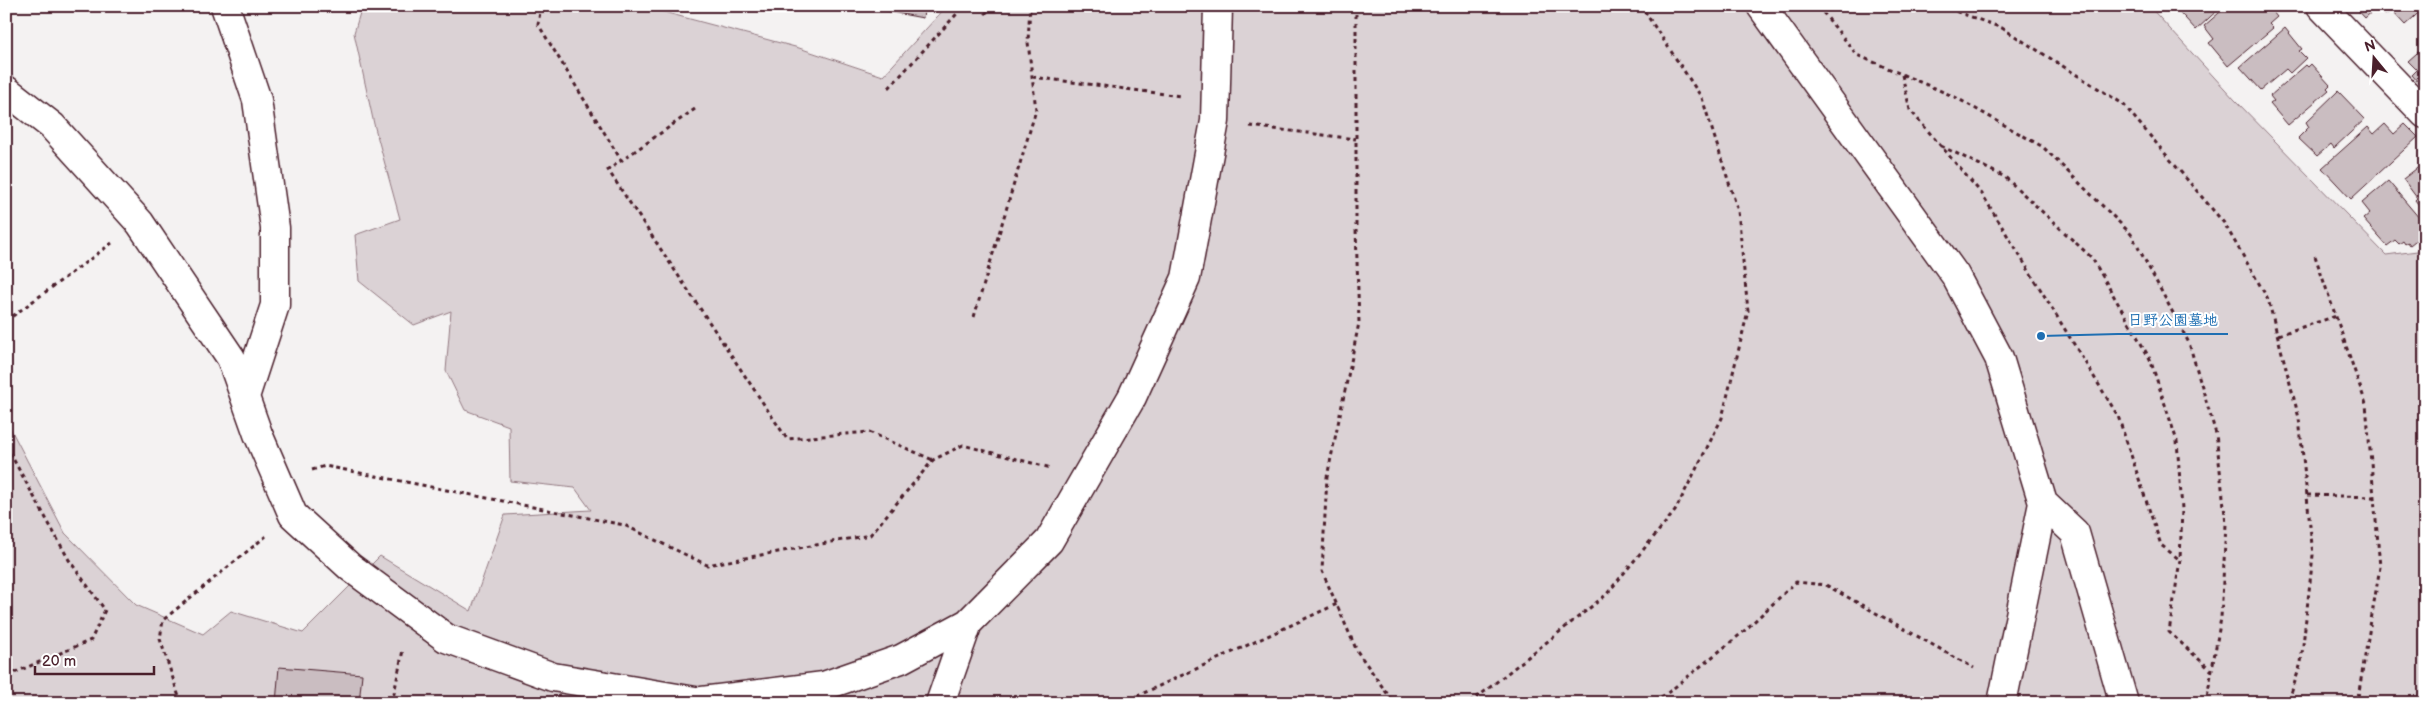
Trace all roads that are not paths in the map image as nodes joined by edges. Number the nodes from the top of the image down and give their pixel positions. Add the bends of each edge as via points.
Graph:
1 (225, 6) edge
2 (1218, 6) edge
3 (1761, 6) edge
4 (2321, 6) edge
5 (6, 90) edge
6 (2425, 114) edge
7 (246, 397) junction
8 (2042, 503) junction
9 (968, 622) junction
10 (2004, 694) edge
11 (704, 702) edge
12 (940, 703) edge
13 (2124, 703) edge

1 - 7 street via 257,100 275,228 274,304
2 - 9 street via 1215,111 1186,278 1132,397 1049,541
3 - 8 street via 1955,276 1999,358
4 - 6 street
5 - 7 street via 52,126 140,223 231,358
7 - 11 street via 293,515 350,567 446,638 553,677
8 - 10 street
8 - 13 street via 2075,533
9 - 11 street via 901,659 824,686
9 - 12 street

